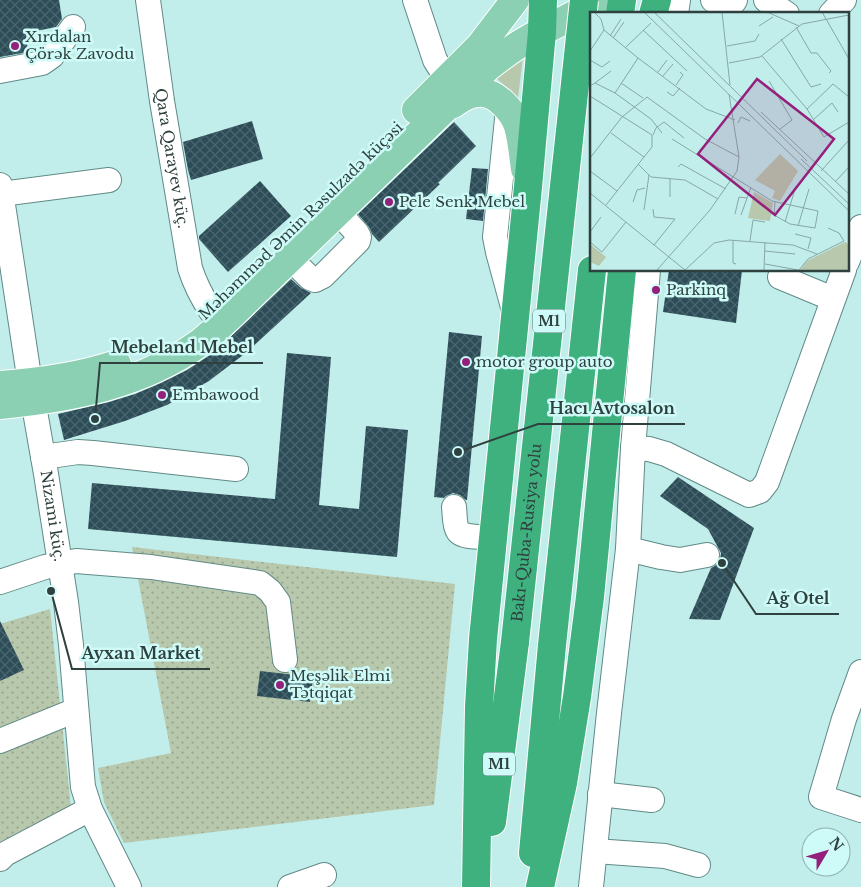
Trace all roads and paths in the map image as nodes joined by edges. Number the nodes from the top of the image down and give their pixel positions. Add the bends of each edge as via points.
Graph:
1 (148, 0) edge
2 (415, 0) edge
3 (515, 0) edge
4 (543, 0) edge
5 (566, 0) edge
6 (584, 0) edge
7 (597, 0) edge
8 (657, 0) edge
9 (713, 0) edge
10 (735, 0) edge
11 (766, 0) edge
12 (844, 0) edge
13 (652, 12) edge
14 (784, 12) edge
15 (833, 12) edge
16 (73, 27) dead end
17 (542, 32) junction
18 (0, 71) edge
19 (449, 78) junction
20 (508, 109) junction
21 (441, 112) junction
22 (110, 180) dead end
23 (528, 187) junction
24 (1, 190) edge
25 (861, 227) edge
26 (848, 260) edge
27 (592, 271) edge
28 (622, 271) edge
29 (648, 271) edge
30 (844, 271) edge
31 (780, 277) dead end
32 (833, 299) junction
33 (210, 311) junction
34 (515, 313) junction
35 (0, 385) edge
36 (32, 392) junction
37 (0, 405) edge
38 (633, 448) junction
39 (43, 457) junction
40 (236, 469) dead end
41 (454, 507) dead end
42 (493, 537) junction
43 (628, 548) junction
44 (707, 555) dead end
45 (61, 563) junction
46 (0, 582) edge
47 (285, 660) dead end
48 (861, 672) edge
49 (76, 710) junction
50 (0, 741) edge
51 (600, 794) junction
52 (652, 800) dead end
53 (90, 809) junction
54 (861, 810) edge
55 (595, 851) junction
56 (0, 859) edge
57 (698, 865) dead end
58 (324, 875) dead end
59 (129, 887) edge
60 (290, 887) edge
61 (476, 887) edge
62 (484, 887) edge
63 (529, 887) edge
64 (540, 887) edge
65 (591, 887) edge

1 - 33 street, Qara Qarayev küç. via 188,258 200,296
2 - 19 street via 435,60
3 - 19 main road, Məhəmməd Əmin Rəsulzadə küçəsi via 487,38
4 - 17 highway
5 - 7 main road via 575,3
6 - 62 highway, Bakı-Quba-Rusiya yolu / M1, bridge via 515,642
7 - 17 main road
8 - 13 highway
9 - 10 street via 727,5
11 - 14 street
12 - 15 street
16 - 18 street via 52,56 42,62
17 - 21 main road via 488,67
17 - 23 highway
19 - 33 main road, Məhəmməd Əmin Rəsulzadə küçəsi
20 - 21 main road via 498,99 478,93 464,97
20 - 23 main road via 517,125
20 - 34 street via 495,237
21 - 36 main road, Məhəmməd Əmin Rəsulzadə küçəsi via 222,324 180,356 157,368 82,394
22 - 24 street
23 - 34 highway
24 - 36 street, Nizami küç.
25 - 26 street
27 - 63 highway, M1
28 - 64 highway via 577,697 564,783
29 - 38 street
30 - 32 street
31 - 32 street
32 - 38 street via 767,482 760,491 749,495 666,454
33 - 36 main road, Məhəmməd Əmin Rəsulzadə küçəsi via 149,352
34 - 42 highway
35 - 36 main road, Məhəmməd Əmin Rəsulzadə küçəsi
36 - 37 main road, Məhəmməd Əmin Rəsulzadə küçəsi
36 - 39 street, Nizami küç.
38 - 43 street
39 - 40 street via 93,452
39 - 45 street, Nizami küç.
41 - 42 street via 458,532
42 - 61 highway via 479,707
43 - 44 street via 680,560
43 - 51 street
45 - 46 street
45 - 47 street via 76,561 151,567 260,583 278,602
45 - 49 street, Nizami küç.
48 - 54 street via 821,797
49 - 50 street
49 - 53 street, Nizami küç. via 83,786
51 - 52 street
51 - 55 street
53 - 56 street
53 - 59 street, Nizami küç.
55 - 57 street via 665,856
55 - 65 street
58 - 60 street

